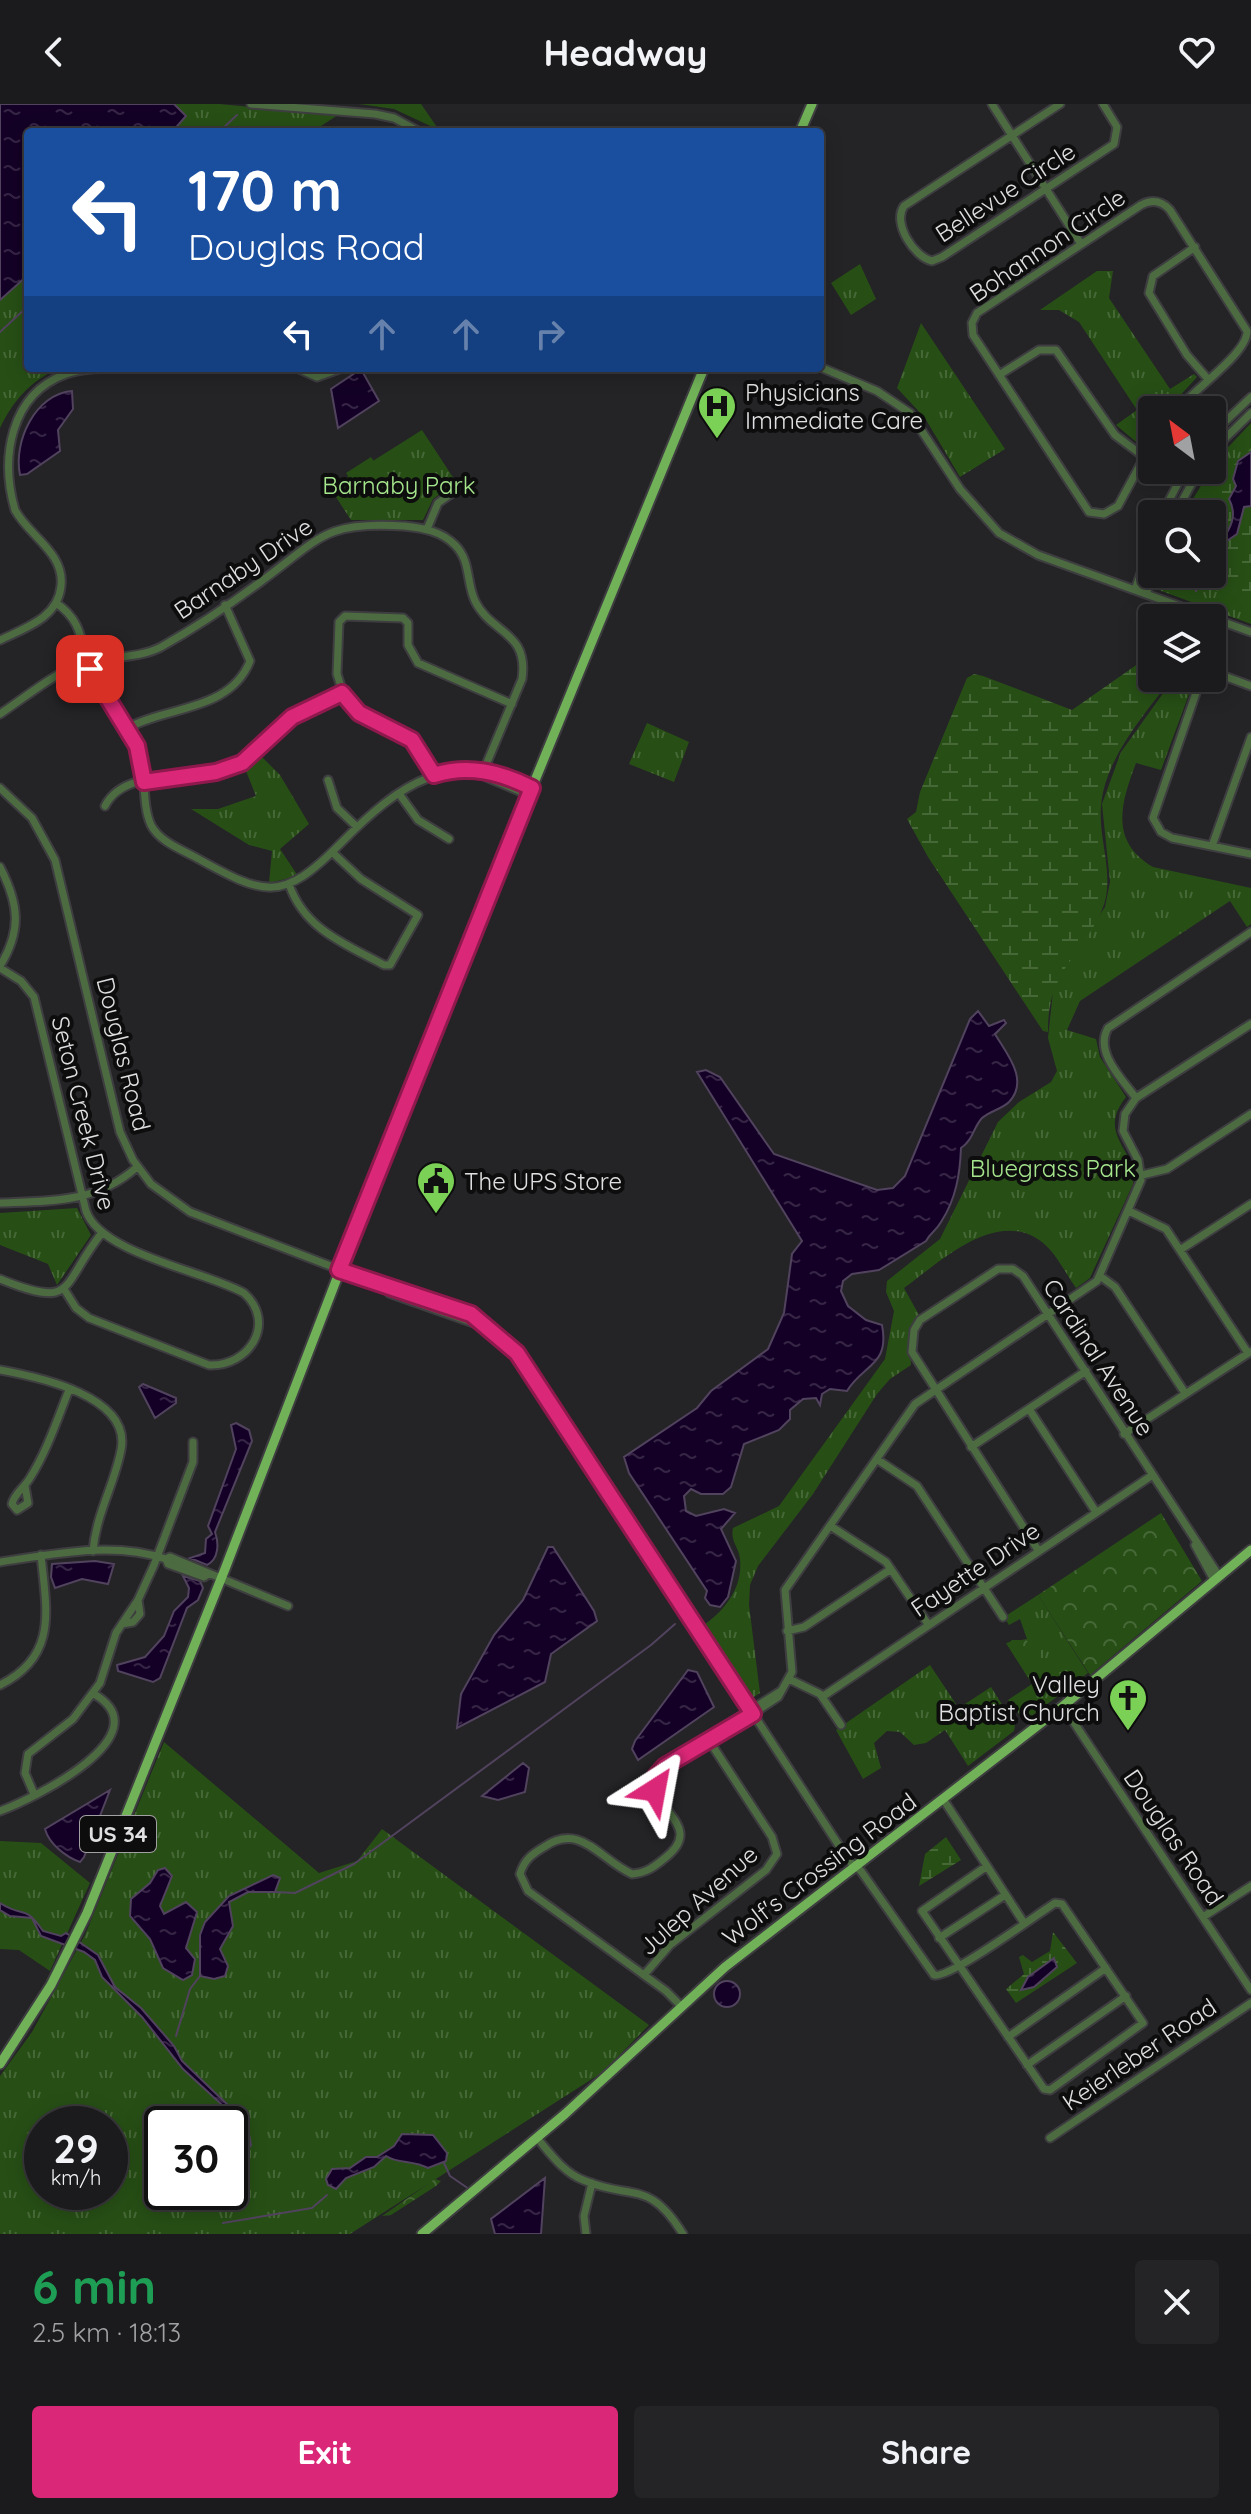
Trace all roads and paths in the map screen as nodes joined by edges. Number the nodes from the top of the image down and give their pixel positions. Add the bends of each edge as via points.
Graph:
1 (251, 104) edge
2 (812, 104) edge
3 (992, 104) edge
4 (1060, 104) edge
5 (1103, 104) edge
6 (413, 128) edge
7 (802, 128) edge
8 (1011, 136) junction
9 (1046, 190) junction
10 (1081, 244) junction
11 (1195, 247) junction
12 (824, 369) edge
13 (77, 372) edge
14 (306, 372) edge
15 (331, 372) edge
16 (702, 372) edge
17 (999, 375) junction
18 (1207, 378) junction
19 (1190, 396) edge
20 (1251, 397) edge
21 (1251, 413) edge
22 (1226, 421) edge
23 (1226, 437) edge
24 (1138, 452) edge
25 (1138, 466) edge
26 (458, 489) dead end
27 (427, 529) junction
28 (1138, 582) edge
29 (1148, 588) edge
30 (1135, 590) junction
31 (1146, 594) junction
32 (56, 603) junction
33 (225, 605) junction
34 (1251, 632) edge
35 (0, 640) edge
36 (88, 663) junction
37 (1226, 677) edge
38 (1251, 686) edge
39 (1196, 692) edge
40 (342, 693) junction
41 (512, 704) junction
42 (0, 714) edge
43 (126, 729) junction
44 (1251, 737) edge
45 (483, 772) junction
46 (434, 775) junction
47 (328, 780) dead end
48 (144, 782) junction
49 (0, 788) edge
50 (530, 791) junction
51 (400, 795) junction
52 (105, 806) dead end
53 (357, 827) junction
54 (449, 839) dead end
55 (1212, 846) junction
56 (332, 852) junction
57 (1251, 854) edge
58 (0, 867) edge
59 (289, 884) junction
60 (1251, 932) edge
61 (0, 967) edge
62 (1251, 1024) edge
63 (1136, 1098) junction
64 (1251, 1114) edge
65 (137, 1167) junction
66 (1142, 1175) junction
67 (83, 1197) junction
68 (0, 1203) edge
69 (1251, 1204) edge
70 (1129, 1211) junction
71 (101, 1234) junction
72 (1180, 1250) junction
73 (339, 1270) junction
74 (1100, 1276) junction
75 (0, 1279) edge
76 (64, 1289) junction
77 (1049, 1315) junction
78 (1249, 1352) edge
79 (0, 1370) edge
80 (1086, 1371) junction
81 (69, 1390) junction
82 (934, 1391) junction
83 (1185, 1393) junction
84 (1029, 1409) junction
85 (1124, 1434) junction
86 (193, 1442) dead end
87 (971, 1447) junction
88 (878, 1460) junction
89 (1151, 1476) junction
90 (25, 1486) dead end
91 (1096, 1512) junction
92 (832, 1527) junction
93 (1038, 1550) junction
94 (1251, 1550) edge
95 (93, 1551) junction
96 (41, 1555) junction
97 (162, 1558) junction
98 (0, 1562) edge
99 (891, 1569) junction
100 (1216, 1578) junction
101 (221, 1579) junction
102 (984, 1587) junction
103 (288, 1606) dead end
104 (1003, 1617) dead end
105 (928, 1624) junction
106 (787, 1631) junction
107 (789, 1679) junction
108 (0, 1685) edge
109 (94, 1694) junction
110 (822, 1697) junction
111 (1063, 1706) junction
112 (751, 1711) junction
113 (841, 1725) dead end
114 (710, 1742) junction
115 (674, 1760) junction
116 (654, 1786) junction
117 (640, 1789) dead end
118 (34, 1794) junction
119 (943, 1799) junction
120 (0, 1811) edge
121 (855, 1866) junction
122 (987, 1866) junction
123 (510, 1874) dead end
124 (520, 1874) junction
125 (1251, 1886) edge
126 (1005, 1895) junction
127 (1203, 1917) junction
128 (1024, 1923) junction
129 (939, 1938) junction
130 (958, 1966) junction
131 (1106, 1968) junction
132 (644, 1975) junction
133 (1251, 1990) edge
134 (1126, 1996) junction
135 (1251, 2003) edge
136 (681, 2006) junction
137 (1008, 2037) junction
138 (0, 2064) edge
139 (1027, 2065) junction
140 (537, 2138) junction
141 (1050, 2138) dead end
142 (592, 2183) junction
143 (422, 2234) edge
144 (586, 2234) edge
145 (683, 2234) edge

1 - 6 street via 375,114
2 - 7 main road
3 - 8 street
4 - 8 street, Bellevue Circle
5 - 9 street, Bellevue Circle via 1117,127 1117,141
8 - 9 street
8 - 9 street, Bellevue Circle via 901,209 900,225 917,252 926,260 939,260
9 - 10 street
10 - 11 street, Bohannon Circle via 1153,201 1170,210
10 - 17 street, Bohannon Circle via 974,318 973,335
11 - 18 street, Bohannon Circle via 1247,331 1242,350
11 - 18 street via 1157,272 1149,293
12 - 30 street via 877,391 910,413 960,489 999,533 1038,555
13 - 32 street via 48,382 19,409 8,430 2,468 21,520 57,563 62,581
14 - 15 street via 317,377
16 - 50 main road, US 34
17 - 24 street via 1039,350 1056,350 1115,435
17 - 25 street, Bohannon Circle via 1089,512 1104,514 1118,506
18 - 19 street, Bohannon Circle
20 - 22 street
21 - 23 street
26 - 27 street via 438,503
27 - 33 street, Barnaby Drive via 371,524 337,530 307,544
27 - 41 street, Barnaby Drive via 457,547 477,604 521,650 522,679
28 - 30 street
29 - 31 street
30 - 31 street
31 - 34 street
32 - 35 street via 37,622
32 - 36 street via 80,626
33 - 36 street, Barnaby Drive via 156,649
33 - 43 street via 250,661 247,668 213,698
36 - 42 street, Barnaby Drive
36 - 43 street
37 - 38 street
39 - 55 street via 1153,818 1166,836
40 - 41 street via 337,674 339,622 353,614 403,618 418,663
40 - 46 street via 359,713 412,740
40 - 48 street via 292,717 242,763
41 - 45 street, Barnaby Drive
43 - 48 street via 141,758
44 - 55 street
45 - 46 street via 451,769
45 - 50 street
46 - 51 street
47 - 53 street via 337,808
48 - 52 street via 117,790
48 - 59 street via 150,823 160,837 239,881 261,888
49 - 65 street, Douglas Road via 32,818 55,860 120,1132
50 - 73 main road, US 34
51 - 53 street
51 - 54 street via 418,820
53 - 56 street
55 - 57 street
56 - 59 street
56 - 59 street via 361,879 418,915 390,965 312,924
58 - 61 street via 17,930
60 - 63 street via 1108,1028 1105,1052
61 - 67 street, Seton Creek Drive via 34,997
62 - 63 street
63 - 66 street via 1123,1119 1123,1131
64 - 66 street via 1167,1169
65 - 67 street via 117,1183
65 - 73 street, Douglas Road via 190,1212
66 - 70 street
67 - 68 street
67 - 71 street, Seton Creek Drive via 88,1219
69 - 72 street
70 - 72 street via 1163,1227
70 - 74 street
71 - 76 street
71 - 76 street, Seton Creek Drive via 244,1293 256,1307 253,1343 226,1365 209,1365 89,1318
72 - 78 street
73 - 101 main road, US 34
73 - 112 street, Douglas Road via 485,1327 512,1348
74 - 77 street
74 - 83 street via 1112,1284
75 - 76 street via 41,1294
77 - 80 street, Cardinal Avenue
77 - 82 street
77 - 82 street, Cardinal Avenue via 1020,1272 1006,1268 927,1315 914,1330 912,1352
78 - 83 street
79 - 81 street
80 - 84 street
80 - 85 street, Cardinal Avenue
81 - 90 street
81 - 95 street via 106,1407 122,1438 99,1511
82 - 87 street, Cardinal Avenue
82 - 88 street via 906,1413
83 - 85 street
84 - 87 street
84 - 91 street
85 - 89 street, Cardinal Avenue
86 - 97 street via 195,1456
87 - 93 street, Cardinal Avenue
88 - 92 street
88 - 102 street via 917,1486
89 - 91 street, Fayette Drive
89 - 100 street, Cardinal Avenue
91 - 93 street, Fayette Drive
92 - 99 street
92 - 106 street via 785,1590
93 - 102 street, Fayette Drive
94 - 100 main road, Wolf's Crossing Road
95 - 96 street
95 - 97 street
96 - 98 street
96 - 108 street via 48,1613 44,1637 29,1663
97 - 101 street
97 - 109 street via 122,1624
99 - 105 street
99 - 106 street via 804,1627
100 - 111 main road, Wolf's Crossing Road
101 - 103 street
101 - 138 main road, US 34 via 78,1932
102 - 104 street
102 - 105 street, Fayette Drive
105 - 110 street, Fayette Drive
106 - 107 street
107 - 110 street
107 - 112 street via 781,1691
109 - 118 street via 73,1719 28,1754 25,1773
109 - 118 street via 114,1715 110,1738 77,1770
110 - 113 street
111 - 119 main road, Wolf's Crossing Road
111 - 127 street, Douglas Road
112 - 114 street
112 - 115 street
112 - 121 street, Douglas Road
114 - 115 street
114 - 132 street, Julep Avenue via 778,1854 766,1870 659,1955
115 - 116 street via 658,1772
116 - 117 street
116 - 124 street via 679,1825 682,1840 649,1870 637,1876 622,1870 582,1840 567,1836 529,1857
118 - 120 street
119 - 121 main road, Wolf's Crossing Road
119 - 122 street
121 - 130 street, Douglas Road via 934,1975 941,1977
121 - 136 main road, Wolf's Crossing Road
122 - 126 street
122 - 129 street via 922,1910
123 - 124 street
124 - 132 street via 534,1896
125 - 127 street
126 - 128 street
126 - 129 street
127 - 133 street, Douglas Road
128 - 130 street
128 - 131 street via 1060,1903
129 - 130 street
130 - 137 street
131 - 134 street
131 - 137 street
132 - 136 street
134 - 139 street
134 - 139 street via 1143,2021 1130,2035 1050,2090
135 - 141 street, Keierleber Road
136 - 140 main road, Wolf's Crossing Road
137 - 139 street
140 - 142 street via 567,2170
140 - 143 main road, Wolf's Crossing Road
142 - 144 street via 584,2216
142 - 145 street via 644,2194 664,2208

